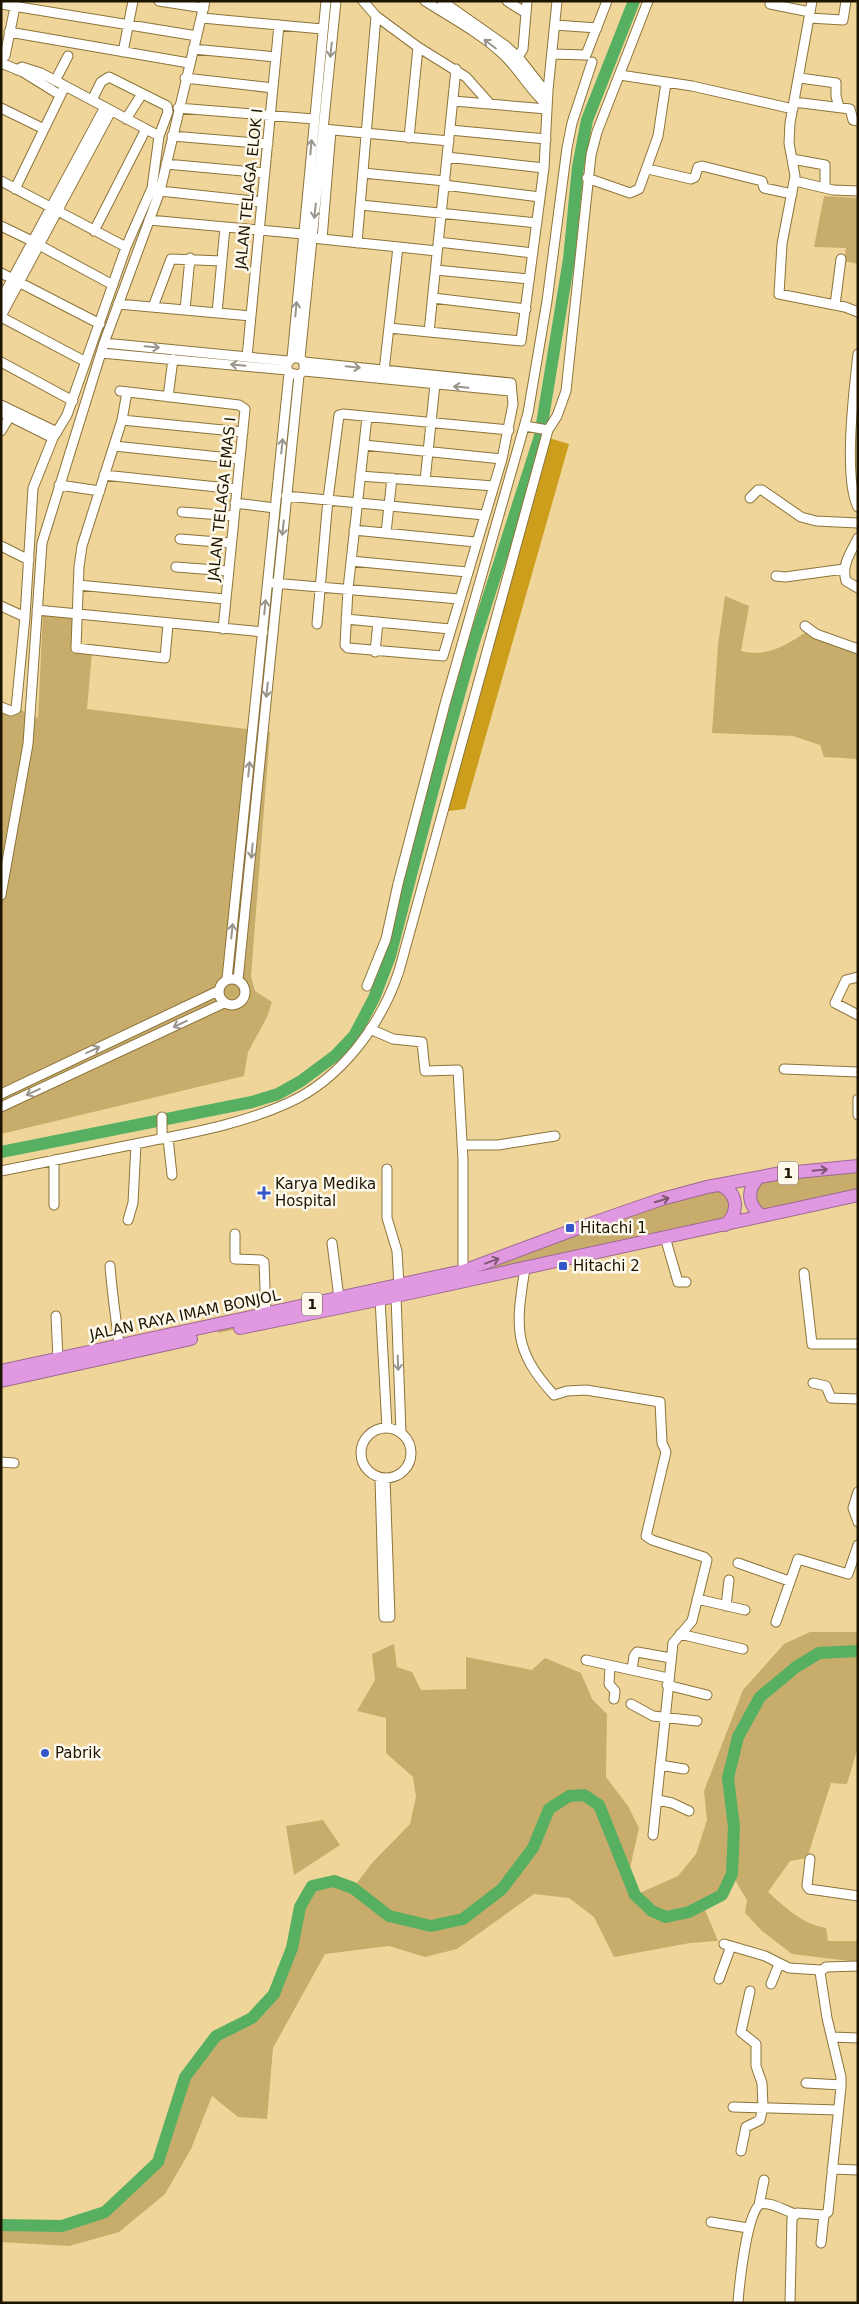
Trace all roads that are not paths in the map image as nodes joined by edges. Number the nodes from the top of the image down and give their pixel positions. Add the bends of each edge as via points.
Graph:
1 (133, 1) edge
2 (159, 1) edge
3 (326, 1) edge
4 (336, 1) edge
5 (363, 1) edge
6 (425, 1) edge
7 (442, 1) edge
8 (507, 1) edge
9 (527, 1) edge
10 (558, 1) edge
11 (607, 1) edge
12 (648, 1) edge
13 (812, 1) edge
14 (846, 1) edge
15 (1, 4) edge
16 (15, 4) edge
17 (770, 4) dead end
18 (204, 9) edge
19 (526, 13) junction
20 (810, 15) junction
21 (376, 16) junction
22 (128, 25) junction
23 (280, 25) junction
24 (555, 25) junction
25 (597, 28) junction
26 (322, 29) junction
27 (9, 32) junction
28 (197, 36) junction
29 (418, 47) junction
30 (193, 49) junction
31 (123, 52) junction
32 (552, 54) junction
33 (68, 56) dead end
34 (276, 58) junction
35 (3, 60) edge
36 (516, 61) junction
37 (592, 62) dead end
38 (189, 63) junction
39 (456, 69) junction
40 (17, 70) junction
41 (620, 75) junction
42 (185, 78) junction
43 (800, 78) junction
44 (55, 81) junction
45 (666, 83) junction
46 (65, 86) junction
47 (273, 88) junction
48 (142, 94) junction
49 (60, 95) junction
50 (548, 95) junction
51 (92, 100) junction
52 (453, 101) junction
53 (490, 104) junction
54 (793, 106) junction
55 (547, 107) junction
56 (839, 107) junction
57 (1, 108) edge
58 (178, 108) junction
59 (108, 109) junction
60 (271, 115) junction
61 (126, 119) junction
62 (314, 119) junction
63 (858, 121) edge
64 (44, 129) junction
65 (146, 129) junction
66 (327, 130) junction
67 (450, 130) junction
68 (366, 133) junction
69 (159, 136) junction
70 (172, 136) junction
71 (409, 138) junction
72 (546, 139) junction
73 (449, 142) junction
74 (268, 144) junction
75 (447, 157) junction
76 (792, 159) junction
77 (166, 164) junction
78 (544, 168) junction
79 (648, 169) junction
80 (265, 173) junction
81 (363, 173) junction
82 (587, 178) junction
83 (1, 181) edge
84 (795, 182) junction
85 (444, 183) junction
86 (825, 188) junction
87 (15, 189) junction
88 (160, 191) junction
89 (858, 191) edge
90 (792, 194) junction
91 (540, 196) junction
92 (262, 202) junction
93 (360, 204) junction
94 (54, 209) junction
95 (441, 213) junction
96 (149, 220) junction
97 (537, 223) junction
98 (1, 226) edge
99 (225, 227) junction
100 (260, 230) junction
101 (94, 231) junction
102 (308, 236) junction
103 (322, 239) junction
104 (36, 243) junction
105 (357, 243) junction
106 (438, 246) junction
107 (398, 247) junction
108 (126, 248) junction
109 (533, 253) junction
110 (190, 258) junction
111 (841, 259) dead end
112 (222, 261) junction
113 (436, 270) junction
114 (1, 273) edge
115 (16, 280) junction
116 (529, 280) junction
117 (113, 285) junction
118 (433, 298) junction
119 (1, 300) edge
120 (118, 304) junction
121 (835, 305) junction
122 (153, 307) junction
123 (526, 309) junction
124 (185, 310) junction
125 (858, 312) edge
126 (217, 313) junction
127 (251, 316) junction
128 (1, 317) edge
129 (100, 324) junction
130 (389, 328) junction
131 (429, 332) junction
132 (104, 343) junction
133 (100, 353) junction
134 (858, 354) edge
135 (247, 357) junction
136 (173, 359) junction
137 (1, 362) edge
138 (86, 362) junction
139 (295, 366) junction
140 (384, 371) junction
141 (434, 384) junction
142 (510, 391) junction
143 (168, 397) junction
144 (72, 401) junction
145 (1, 405) edge
146 (5, 414) edge
147 (367, 417) junction
148 (122, 420) junction
149 (431, 423) junction
150 (529, 426) junction
151 (546, 429) junction
152 (509, 430) junction
153 (1, 431) edge
154 (243, 432) junction
155 (55, 435) junction
156 (364, 445) junction
157 (114, 446) junction
158 (428, 451) junction
159 (502, 458) junction
160 (239, 459) junction
161 (104, 475) junction
162 (360, 476) junction
163 (392, 478) junction
164 (425, 481) junction
165 (59, 485) junction
166 (494, 486) junction
167 (236, 489) junction
168 (100, 490) junction
169 (286, 496) junction
170 (750, 498) dead end
171 (328, 499) junction
172 (358, 501) junction
173 (235, 503) junction
174 (389, 506) junction
175 (858, 507) edge
176 (275, 508) junction
177 (182, 512) dead end
178 (484, 515) junction
179 (234, 516) junction
180 (858, 523) edge
181 (354, 530) junction
182 (386, 533) junction
183 (858, 538) edge
184 (180, 539) dead end
185 (475, 542) junction
186 (231, 543) junction
187 (1, 546) edge
188 (30, 560) junction
189 (351, 561) junction
190 (176, 567) dead end
191 (844, 569) junction
192 (228, 571) junction
193 (467, 572) junction
194 (776, 576) dead end
195 (268, 582) junction
196 (278, 583) junction
197 (78, 585) junction
198 (320, 587) junction
199 (858, 588) edge
200 (348, 589) junction
201 (225, 599) junction
202 (459, 599) junction
203 (1, 606) edge
204 (37, 610) junction
205 (76, 614) junction
206 (25, 618) junction
207 (346, 619) junction
208 (378, 622) junction
209 (168, 624) junction
210 (317, 624) dead end
211 (805, 626) dead end
212 (222, 629) junction
213 (450, 629) junction
214 (263, 632) junction
215 (858, 649) edge
216 (375, 652) junction
217 (1, 707) edge
218 (1, 895) edge
219 (858, 977) edge
220 (227, 979) junction
221 (238, 980) junction
222 (367, 986) dead end
223 (218, 991) junction
224 (224, 1003) junction
225 (858, 1015) edge
226 (370, 1029) junction
227 (784, 1069) dead end
228 (858, 1072) edge
229 (1, 1094) edge
230 (858, 1099) edge
231 (1, 1106) edge
232 (858, 1115) edge
233 (162, 1120) dead end
234 (555, 1136) dead end
235 (165, 1138) junction
236 (136, 1144) junction
237 (462, 1145) junction
238 (54, 1160) junction
239 (858, 1166) edge
240 (387, 1169) dead end
241 (1, 1171) edge
242 (172, 1175) dead end
243 (758, 1178) junction
244 (720, 1185) junction
245 (858, 1194) edge
246 (54, 1205) dead end
247 (762, 1216) junction
248 (128, 1220) dead end
249 (724, 1225) junction
250 (235, 1234) dead end
251 (665, 1237) junction
252 (332, 1243) dead end
253 (110, 1266) dead end
254 (525, 1268) junction
255 (463, 1271) junction
256 (804, 1272) dead end
257 (686, 1282) dead end
258 (397, 1291) junction
259 (339, 1298) junction
260 (380, 1299) junction
261 (266, 1314) junction
262 (56, 1316) dead end
263 (217, 1329) junction
264 (397, 1334) junction
265 (382, 1335) junction
266 (858, 1344) edge
267 (120, 1345) junction
268 (58, 1359) junction
269 (1, 1371) edge
270 (1, 1381) edge
271 (812, 1383) dead end
272 (858, 1399) edge
273 (387, 1428) junction
274 (401, 1433) junction
275 (1, 1462) edge
276 (14, 1463) dead end
277 (382, 1478) junction
278 (858, 1492) edge
279 (858, 1522) edge
280 (858, 1545) edge
281 (738, 1563) dead end
282 (730, 1580) dead end
283 (789, 1581) junction
284 (697, 1599) junction
285 (726, 1606) junction
286 (745, 1610) dead end
287 (776, 1622) dead end
288 (680, 1634) junction
289 (743, 1649) dead end
290 (670, 1658) junction
291 (586, 1660) dead end
292 (610, 1666) junction
293 (632, 1670) junction
294 (668, 1681) junction
295 (707, 1695) dead end
296 (614, 1699) dead end
297 (630, 1704) dead end
298 (664, 1717) junction
299 (697, 1721) dead end
300 (660, 1765) junction
301 (684, 1769) dead end
302 (658, 1800) junction
303 (689, 1811) dead end
304 (653, 1835) dead end
305 (810, 1859) dead end
306 (858, 1896) edge
307 (779, 1964) junction
308 (858, 1966) edge
309 (820, 1970) junction
310 (719, 1979) dead end
311 (771, 1984) dead end
312 (750, 1990) dead end
313 (832, 2037) junction
314 (858, 2038) edge
315 (806, 2083) dead end
316 (841, 2085) junction
317 (732, 2107) dead end
318 (762, 2107) junction
319 (838, 2110) junction
320 (741, 2151) dead end
321 (832, 2169) junction
322 (858, 2170) edge
323 (764, 2180) dead end
324 (759, 2205) junction
325 (794, 2214) junction
326 (824, 2215) junction
327 (712, 2222) dead end
328 (748, 2228) junction
329 (821, 2243) dead end
330 (738, 2303) edge
331 (790, 2303) edge

1 - 22 street
2 - 18 street
3 - 26 street
4 -> 66 street
5 - 21 street
36 -> 6 street
7 - 36 street via 494,36
8 - 19 street
9 - 19 street
10 - 24 street
11 - 25 street
12 - 41 street
13 - 20 street
14 - 20 street via 843,20
15 - 16 street
16 - 22 street
16 - 27 street
17 - 20 street
18 - 23 street
18 - 28 street
19 - 36 street via 524,40
20 - 43 street
21 - 29 street
21 - 68 street
22 - 28 street
22 - 31 street
23 - 26 street
23 - 34 street, JALAN TELAGA ELOK I
24 - 25 street
24 - 32 street
25 - 32 street via 586,55
26 - 62 street
27 - 31 street
27 - 35 street
28 - 30 street
29 - 39 street
29 - 71 street
30 - 34 street
30 - 38 street
31 - 38 street
32 - 50 street
33 - 44 street
34 - 47 street, JALAN TELAGA ELOK I
35 - 40 street
36 - 50 street
36 - 55 street via 536,96
37 - 150 street via 567,148
38 - 42 street
39 - 52 street
39 - 53 street
40 - 44 street via 22,67
40 - 49 street
41 - 45 street
41 - 82 street via 594,141
42 - 47 street
42 - 58 street
43 - 54 street
43 - 56 street via 836,83
44 - 46 street
45 - 54 street
45 - 79 street via 658,136
46 - 49 street
46 - 51 street
47 - 60 street, JALAN TELAGA ELOK I
48 - 51 street via 106,78
48 - 61 street
48 - 69 street via 168,108
49 - 64 street
50 - 55 street
51 - 59 street
52 - 53 street
52 - 67 street
53 - 55 street
54 - 56 street
54 - 76 street via 789,143
55 - 72 street
56 - 63 street via 850,109 852,120
57 - 64 street
58 - 60 street
58 - 70 street
59 - 61 street
59 - 94 street
60 - 62 street
60 - 74 street, JALAN TELAGA ELOK I
61 - 65 street
102 -> 62 street
64 - 87 street
65 - 69 street
65 - 101 street
66 - 68 street
66 -> 102 street
66 - 103 street
67 - 72 street
67 - 73 street
68 - 71 street
68 - 81 street
69 - 108 street via 152,188
70 - 74 street
70 - 77 street
71 - 73 street
72 - 78 street
73 - 75 street
74 - 80 street, JALAN TELAGA ELOK I
75 - 78 street
75 - 85 street
76 - 84 street
76 - 86 street via 825,165
77 - 80 street
77 - 88 street
78 - 91 street
79 - 82 street via 635,193
79 - 90 street via 692,179 698,167 702,166 761,180 764,188
80 - 92 street, JALAN TELAGA ELOK I
81 - 85 street
81 - 93 street
82 - 151 street via 566,391 557,416
83 - 87 street
84 - 86 street
84 - 90 street
85 - 91 street
85 - 95 street
86 - 89 street
87 - 94 street
88 - 92 street
88 - 96 street
90 - 121 street via 782,244 779,294
91 - 97 street
92 - 100 street, JALAN TELAGA ELOK I
93 - 95 street
93 - 105 street
94 - 101 street
94 - 104 street
95 - 97 street
95 - 106 street
96 - 99 street
96 - 120 street
97 - 109 street
98 - 104 street
99 - 100 street
99 - 112 street
100 - 102 street
100 - 127 street, JALAN TELAGA ELOK I
101 - 108 street
102 - 103 street
102 - 139 street
103 - 105 street
104 - 115 street
104 - 117 street
105 - 107 street
106 - 107 street
106 - 109 street
106 - 113 street
107 - 130 street
108 - 117 street
109 - 116 street
110 - 112 street
110 - 122 street via 171,259
110 - 124 street
111 - 121 street
112 - 126 street
113 - 116 street
113 - 118 street
114 - 115 street
115 - 119 street
115 - 128 street
115 - 129 street
116 - 123 street
117 - 129 street
118 - 123 street
118 - 131 street
120 - 122 street
120 - 132 street
121 - 125 street
122 - 124 street
123 - 131 street via 522,338 518,342
124 - 126 street
126 - 127 street
127 - 135 street, JALAN TELAGA ELOK I
128 - 138 street
129 - 138 street
130 - 131 street
130 - 140 street
132 - 133 street
132 -> 135 street
133 - 136 street
133 - 165 street
134 - 175 street via 850,467 851,488
135 - 139 street
139 -> 136 street
136 - 143 street
137 - 144 street
138 - 144 street
139 -> 140 street
139 - 141 street
139 - 169 street
176 -> 139 street
140 - 142 street via 510,382
142 -> 141 street
141 - 149 street
142 - 152 street via 513,404
143 - 148 street, JALAN TELAGA EMAS I via 124,392
143 - 154 street, JALAN TELAGA EMAS I via 242,405 245,411
144 - 155 street
145 - 155 street
146 - 153 street
146 - 155 street
147 - 149 street
147 - 156 street
147 - 171 street via 342,414 337,417
148 - 154 street
148 - 157 street
149 - 152 street
149 - 158 street
150 - 151 street
150 - 222 street via 445,704 386,939
151 - 226 street via 399,971 389,999
152 - 159 street
154 - 160 street, JALAN TELAGA EMAS I
155 - 188 street via 32,488
156 - 158 street
156 - 162 street
157 - 160 street
157 - 161 street
158 - 159 street
158 - 164 street
159 - 166 street
160 - 167 street, JALAN TELAGA EMAS I
161 - 167 street
161 - 168 street
162 - 163 street
162 - 172 street
163 - 164 street
163 - 174 street
164 - 166 street
165 - 168 street
165 - 204 street via 42,543
166 - 178 street
167 - 173 street, JALAN TELAGA EMAS I
168 - 197 street via 82,546
169 - 171 street
169 -> 196 street
170 - 180 street via 762,490 793,514 806,519
171 - 172 street
171 - 198 street
172 - 174 street
172 - 181 street
173 - 176 street
173 - 179 street, JALAN TELAGA EMAS I
174 - 178 street
174 - 182 street
176 - 195 street
177 - 179 street
178 - 185 street
179 - 186 street, JALAN TELAGA EMAS I
181 - 182 street
181 - 189 street
182 - 185 street
183 - 191 street
184 - 186 street
185 - 193 street
186 - 192 street, JALAN TELAGA EMAS I
187 - 188 street
188 - 206 street
189 - 193 street
189 - 200 street
190 - 192 street
191 - 194 street
191 - 199 street via 846,581
192 - 201 street, JALAN TELAGA EMAS I
193 - 202 street
195 - 196 street
214 -> 195 street
196 - 198 street
196 -> 221 street
197 - 201 street
197 - 205 street
198 - 200 street
198 - 210 street
200 - 202 street
200 - 207 street
201 - 212 street, JALAN TELAGA EMAS I
202 - 213 street
203 - 206 street
204 - 205 street
204 - 218 street via 27,756
205 - 209 street
205 - 209 street via 76,648 107,652 166,657
206 - 217 street via 16,709 11,711
207 - 208 street
207 - 216 street via 345,645
208 - 213 street
208 - 216 street
209 - 212 street
211 - 215 street via 816,634
212 - 214 street
213 - 216 street via 442,656
220 -> 214 street
219 - 225 street via 846,980 835,1003
220 - 221 street
220 - 223 street
221 - 224 street via 245,992 243,998 231,1005
223 - 224 street
229 -> 223 street
224 -> 231 street
226 - 235 street via 345,1061 314,1088 289,1103 237,1122
226 - 237 street via 393,1039 422,1042 424,1072 458,1070
227 - 228 street
230 - 232 street
233 - 235 street
234 - 237 street via 498,1145
235 - 236 street
235 - 242 street
236 - 238 street
236 - 248 street via 133,1203
237 - 255 street
238 - 241 street
238 - 246 street
243 -> 239 highway, 1
240 - 258 street via 387,1218 397,1251
243 - 244 highway, 1
243 - 247 highway via 750,1188 750,1201
244 - 249 highway via 732,1193 736,1207
255 -> 244 highway, JALAN RAYA IMAM BONJOL / 1 via 662,1199
245 - 247 highway, 1
247 - 249 highway, 1
249 - 251 highway, JALAN RAYA IMAM BONJOL / 1
250 - 261 street via 235,1259 264,1262
251 - 254 highway, JALAN RAYA IMAM BONJOL / 1
251 - 257 street via 678,1282
252 - 259 street
253 - 267 street
254 - 258 highway, JALAN RAYA IMAM BONJOL / 1
254 - 284 street via 519,1312 522,1350 554,1395 567,1390 586,1390 660,1402 662,1443 666,1452 646,1536 706,1558
255 - 258 highway, JALAN RAYA IMAM BONJOL / 1
256 - 266 street via 810,1343
258 - 259 highway, JALAN RAYA IMAM BONJOL / 1
258 - 260 highway, JALAN RAYA IMAM BONJOL / 1
258 - 264 street
259 - 261 highway, JALAN RAYA IMAM BONJOL / 1
260 - 263 highway, JALAN RAYA IMAM BONJOL / 1
260 - 265 street
261 - 263 highway, JALAN RAYA IMAM BONJOL / 1
262 - 268 street
263 - 267 highway, JALAN RAYA IMAM BONJOL / 1
263 - 270 highway, JALAN RAYA IMAM BONJOL / 1
264 - 265 street
264 -> 274 street
265 - 273 street
267 - 268 highway, JALAN RAYA IMAM BONJOL / 1
268 - 269 highway, JALAN RAYA IMAM BONJOL / 1
271 - 272 street via 826,1386 830,1398
273 - 274 street
273 - 277 street via 367,1436 360,1450 363,1465 370,1473
274 - 277 street via 410,1446 410,1462 400,1474
275 - 276 street
277 - 277 street via 390,1617 384,1617
278 - 279 street via 853,1508
280 - 283 street via 848,1574 800,1558
281 - 283 street
282 - 285 street
283 - 287 street
284 - 285 street
284 - 288 street via 691,1623
285 - 286 street
288 - 289 street
288 - 290 street via 673,1641
290 - 293 street via 637,1652
290 - 294 street
291 - 292 street
292 - 293 street
292 - 296 street via 609,1684 615,1691
293 - 294 street
294 - 295 street
294 - 298 street
297 - 298 street via 654,1716
298 - 299 street
298 - 300 street
300 - 301 street
300 - 302 street
302 - 303 street
302 - 304 street
305 - 306 street via 807,1888
307 - 309 street
307 - 310 street via 765,1956 727,1945
307 - 311 street
308 - 309 street
309 - 313 street
312 - 318 street via 742,2032 756,2044
313 - 314 street
313 - 316 street
315 - 316 street
316 - 319 street
317 - 318 street
318 - 319 street
318 - 320 street via 760,2120 746,2127
319 - 321 street
321 - 322 street
321 - 326 street via 828,2212
323 - 324 street
324 - 325 street via 767,2204
324 - 328 street
325 - 326 street
325 - 331 street via 789,2255
326 - 329 street
327 - 328 street
328 - 330 street

